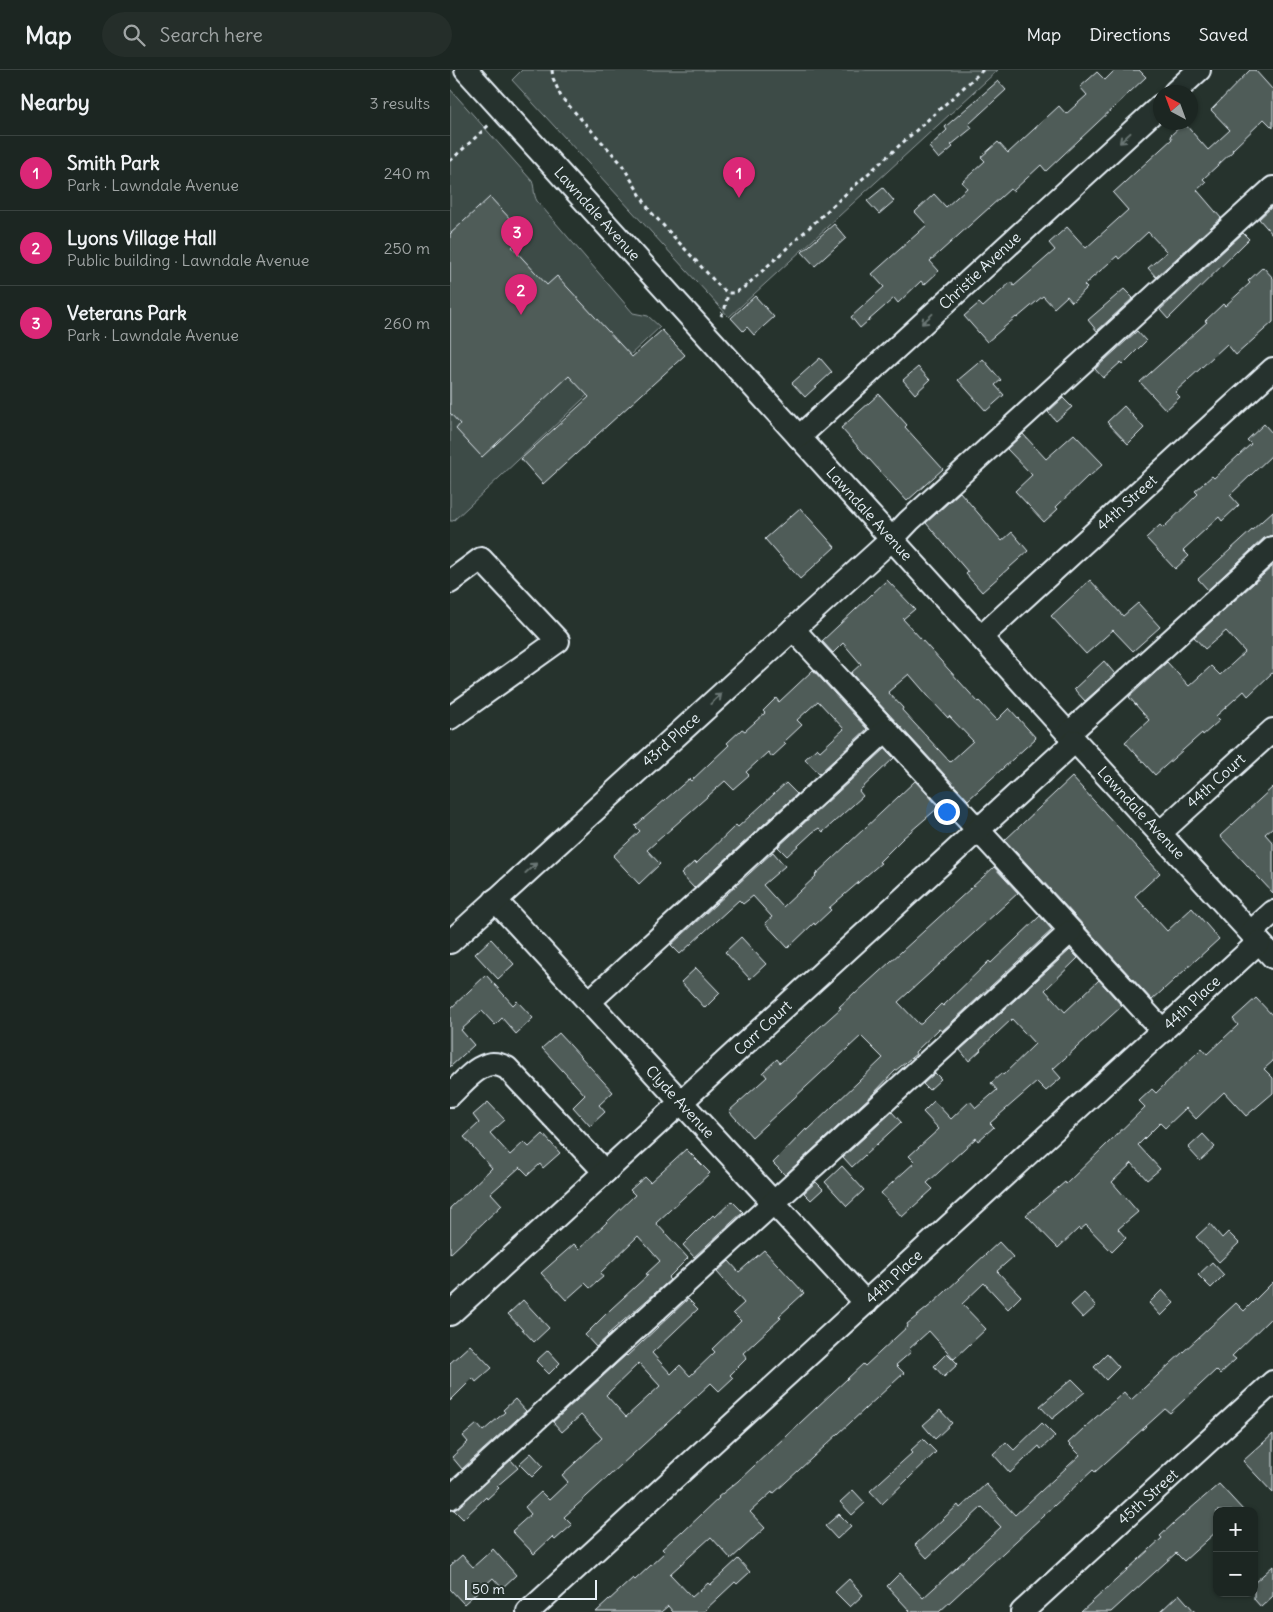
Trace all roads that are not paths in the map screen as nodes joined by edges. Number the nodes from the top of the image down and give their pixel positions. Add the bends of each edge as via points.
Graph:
1 (1199, 70) edge
2 (472, 72) edge
3 (1183, 85) edge
4 (1153, 112) edge
5 (1273, 188) edge
6 (1273, 369) edge
7 (799, 437) junction
8 (892, 539) junction
9 (1273, 548) edge
10 (450, 582) edge
11 (793, 628) junction
12 (981, 637) junction
13 (450, 718) edge
14 (886, 730) junction
15 (1273, 730) edge
16 (1072, 737) junction
17 (978, 830) junction
18 (1160, 833) junction
19 (495, 900) junction
20 (1273, 912) edge
21 (1070, 932) junction
22 (450, 942) edge
23 (1261, 944) edge
24 (589, 1002) junction
25 (1163, 1030) junction
26 (450, 1095) edge
27 (681, 1103) junction
28 (605, 1172) junction
29 (773, 1203) junction
30 (866, 1303) junction
31 (450, 1314) edge
32 (1273, 1382) edge
33 (450, 1498) edge
34 (528, 1612) edge
35 (1022, 1612) edge

1 - 3 street
2 - 7 street, Lawndale Avenue via 504,112
4 -> 7 street, Christie Avenue
5 - 8 street, 43rd Place
6 - 12 street, 44th Street
7 - 8 street, Lawndale Avenue
8 - 11 street, 43rd Place
8 - 12 street, Lawndale Avenue
9 - 16 street, Carr Court
10 - 13 street via 481,559 558,641
11 - 14 street
19 -> 11 street, 43rd Place
12 - 16 street, Lawndale Avenue
14 - 17 street
14 - 24 street
15 - 18 street, 44th Court
16 - 17 street, Carr Court
16 - 18 street, Lawndale Avenue
17 - 21 street
17 - 27 street, Carr Court
18 - 23 street, Lawndale Avenue
19 - 22 street, 43rd Place
19 - 24 street, Clyde Avenue
20 - 23 street, 44th Place
21 - 25 street
21 - 29 street
23 - 25 street, 44th Place
24 - 27 street, Clyde Avenue
25 - 30 street, 44th Place
26 - 28 street via 488,1064 507,1068
27 - 28 street, Carr Court
27 - 29 street, Clyde Avenue
28 - 31 street, Carr Court
29 - 30 street, Clyde Avenue
29 - 33 street
30 - 34 street, 44th Place
32 - 35 street, 45th Street

